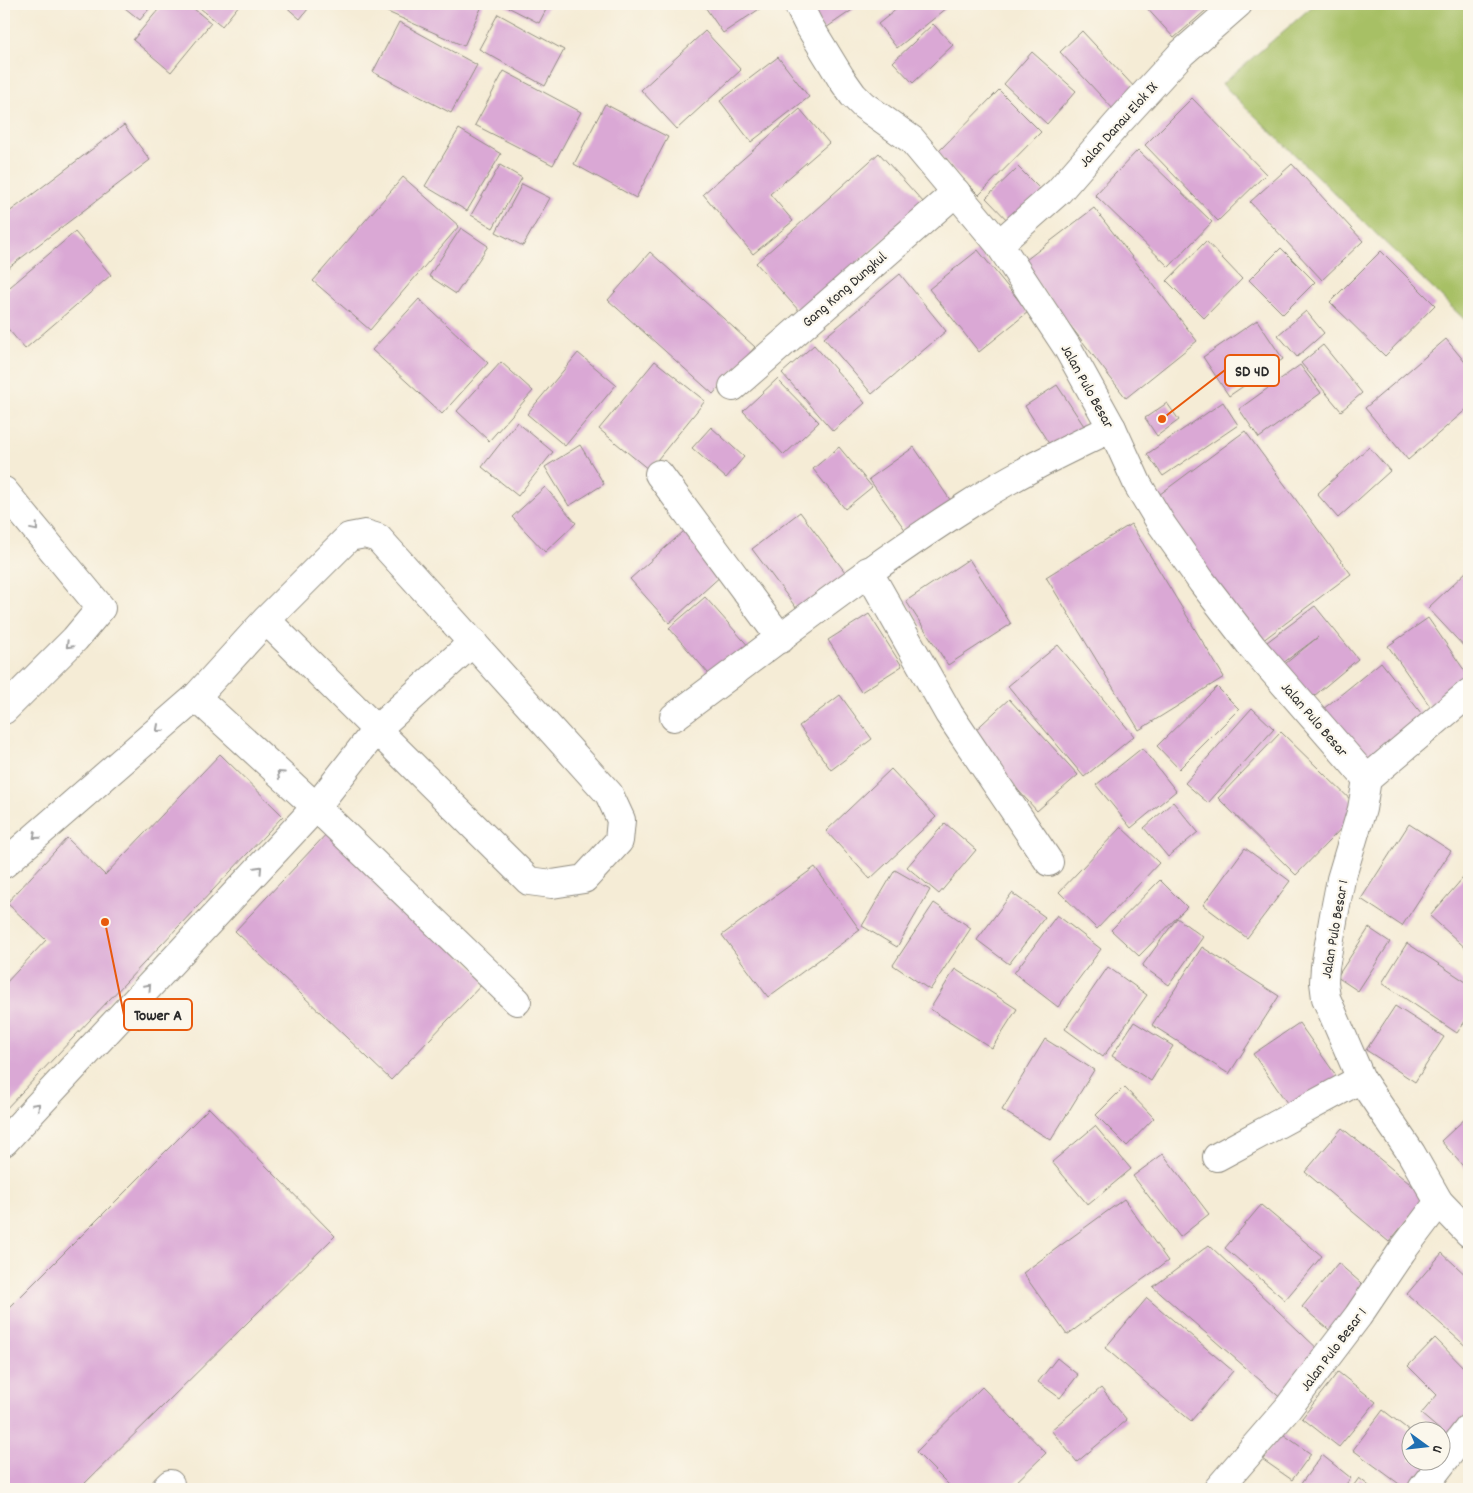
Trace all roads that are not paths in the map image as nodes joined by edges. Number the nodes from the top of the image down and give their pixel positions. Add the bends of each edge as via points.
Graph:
1 (798, 4) edge
2 (1238, 4) edge
3 (956, 192) junction
4 (999, 244) junction
5 (733, 387) dead end
6 (1112, 428) junction
7 (659, 474) dead end
8 (4, 491) edge
9 (868, 571) junction
10 (266, 620) junction
11 (781, 639) junction
12 (472, 642) junction
13 (1469, 694) edge
14 (196, 697) junction
15 (4, 710) edge
16 (674, 717) dead end
17 (377, 729) junction
18 (1367, 779) junction
19 (316, 807) junction
20 (1049, 862) dead end
21 (4, 864) edge
22 (518, 1001) dead end
23 (1361, 1079) junction
24 (4, 1142) edge
25 (1217, 1157) dead end
26 (1439, 1202) junction
27 (1469, 1233) edge
28 (1469, 1428) edge
29 (1218, 1489) edge
30 (1422, 1489) edge

1 - 3 street, Jalan Pulo Besar via 853,94 863,105 912,140
2 - 4 street, Jalan Danau Elok IX via 1182,53 1059,192
3 - 4 street, Jalan Pulo Besar
3 - 5 street, Gang Kong Dungkul
4 - 6 street, Jalan Pulo Besar via 1067,347
6 - 9 street via 1032,467
6 - 18 street, Jalan Pulo Besar via 1138,485 1202,582 1253,648
7 - 11 street
8 -> 15 street via 101,608 75,639
9 - 11 street
9 - 20 street via 949,714
10 - 12 street via 349,537 365,534 378,538
10 - 14 street
10 - 17 street
11 - 16 street
12 - 17 street
12 - 17 street via 609,794 622,820 620,841 584,879 552,884 529,881
13 - 18 street
19 -> 14 street
14 -> 21 street
17 - 19 street
18 - 23 street, Jalan Pulo Besar 1 via 1362,809 1341,878 1324,982 1326,998
19 - 22 street
24 -> 19 street
23 - 25 street
23 - 26 street, Jalan Pulo Besar 1 via 1411,1153
26 - 27 street, Jalan Pulo Besar 1
26 - 29 street, Jalan Pulo Besar 1 via 1294,1400
28 - 30 street

